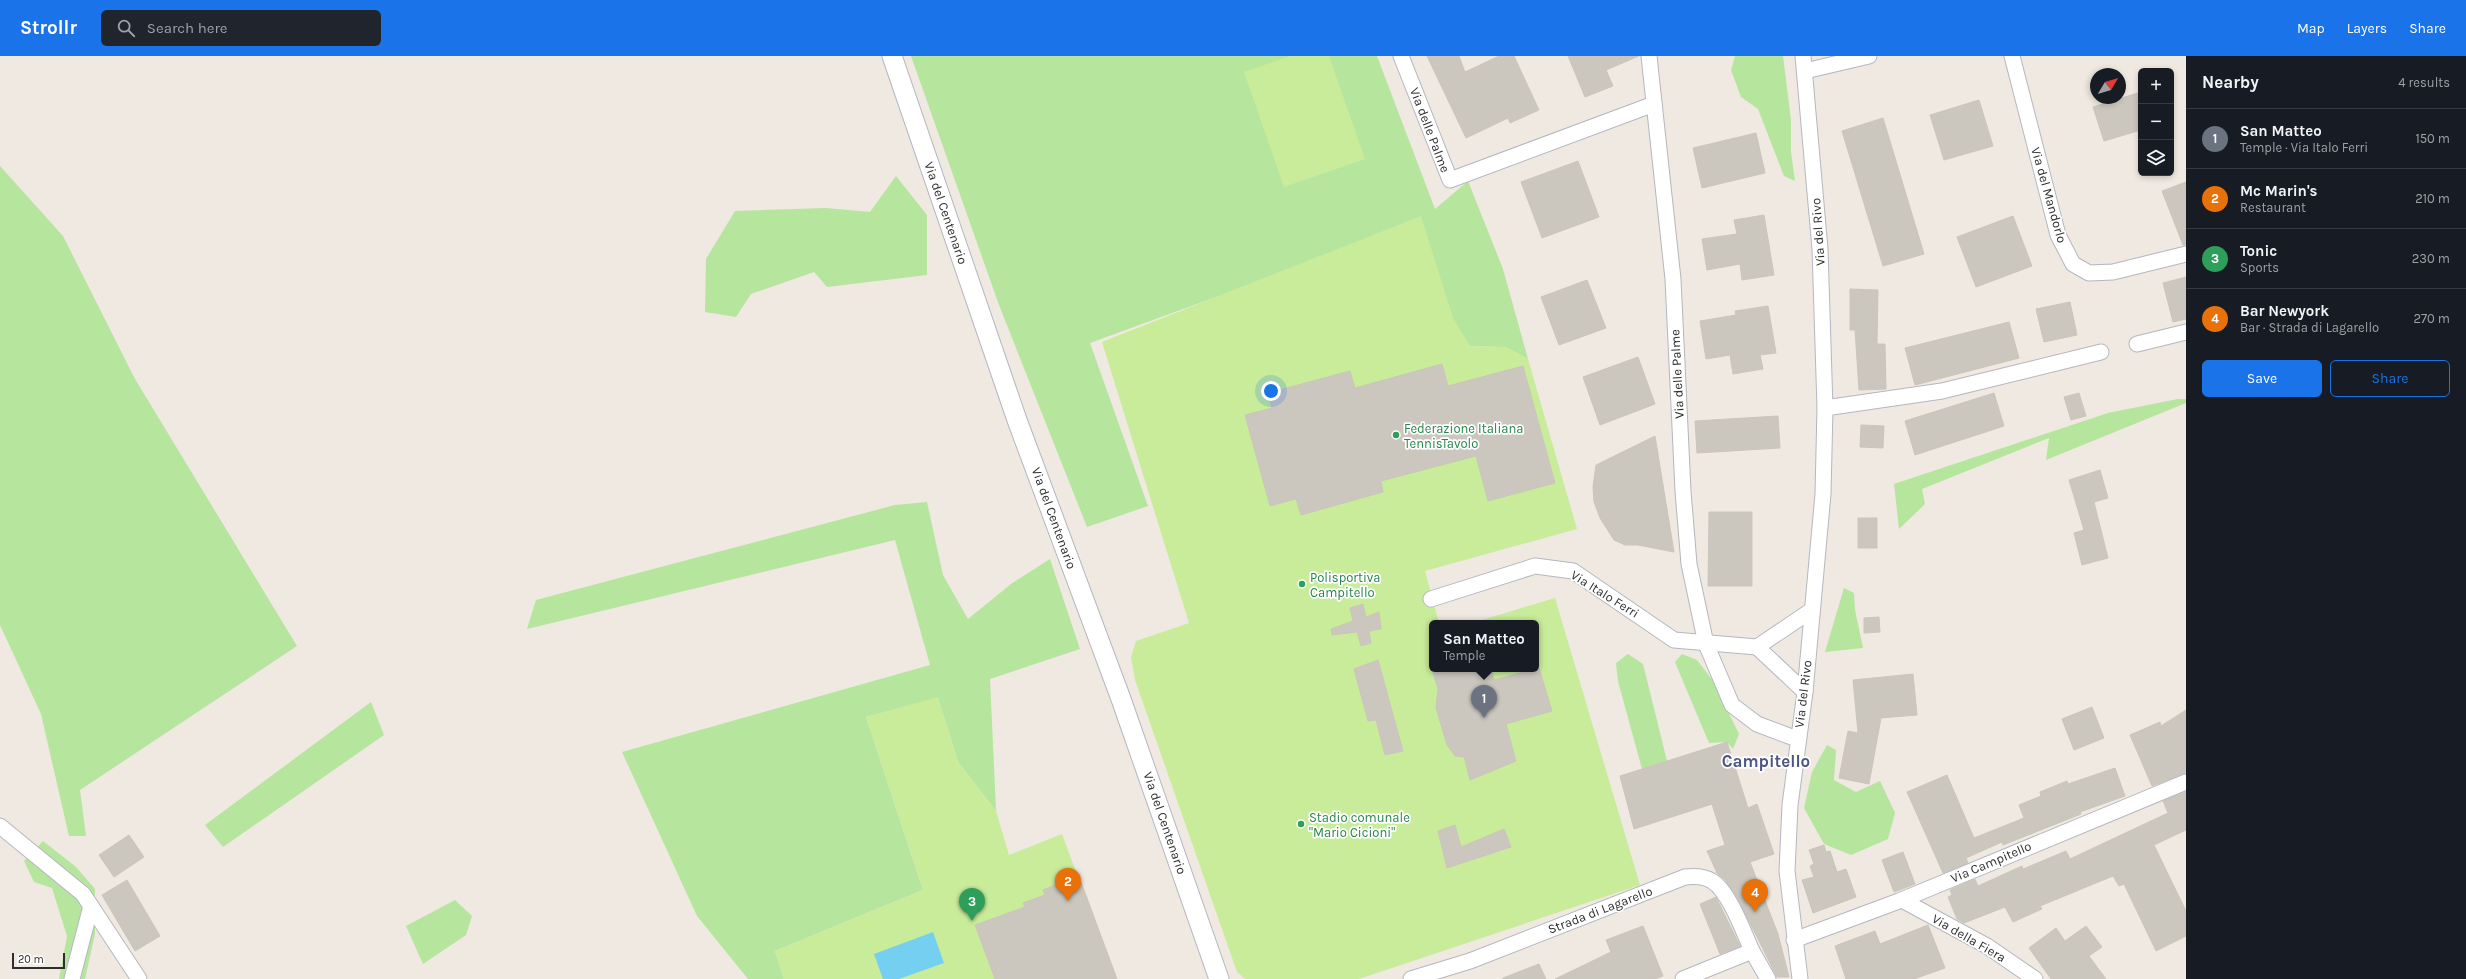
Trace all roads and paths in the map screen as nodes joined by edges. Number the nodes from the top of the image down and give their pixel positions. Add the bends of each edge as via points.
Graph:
1 (892, 56) edge
2 (1401, 56) edge
3 (1649, 56) edge
4 (1803, 56) edge
5 (1869, 56) edge
6 (2012, 56) edge
7 (1805, 71) junction
8 (1654, 104) junction
9 (2186, 254) edge
10 (2186, 332) edge
11 (2137, 344) dead end
12 (2101, 352) dead end
13 (1825, 408) junction
14 (1431, 599) dead end
15 (1812, 610) junction
16 (1706, 644) junction
17 (1757, 647) junction
18 (1805, 692) junction
19 (1797, 739) junction
20 (2186, 782) edge
21 (0, 826) edge
22 (1902, 900) junction
23 (91, 906) junction
24 (1794, 940) junction
25 (1752, 951) junction
26 (72, 979) edge
27 (139, 979) edge
28 (1219, 979) edge
29 (1411, 979) edge
30 (1683, 979) edge
31 (1768, 979) edge
32 (1800, 979) edge
33 (2035, 979) edge

1 - 28 street, Via del Centenario via 1018,420 1122,699
2 - 8 street, Via delle Palme via 1450,180
3 - 8 street, Via delle Palme
4 - 7 street, Via del Rivo
5 - 7 street
6 - 9 street, Via del Mandorlo via 2058,235 2073,264 2089,273 2113,272
7 - 13 street, Via del Rivo via 1820,249
8 - 16 street, Via delle Palme via 1673,279 1689,564
10 - 11 street
12 - 13 street via 1942,391
13 - 15 street, Via del Rivo via 1823,494
14 - 16 street, Via Italo Ferri via 1535,566 1572,571 1674,640
15 - 17 street
15 - 18 street, Via del Rivo
16 - 17 street
16 - 19 street, Via delle Palme via 1732,705 1757,724
17 - 18 street
18 - 19 street, Via del Rivo
19 - 24 street, Via del Rivo via 1787,871
20 - 22 street, Via Campitello
21 - 23 street via 83,894
22 - 24 street, Via Campitello
22 - 33 street, Via della Fiera via 1987,946
23 - 26 street
23 - 27 street
24 - 32 street, Via del Rivo
25 - 29 street, Strada di Lagarello via 1723,890 1712,880 1699,876 1685,876 1478,958
25 - 30 street
25 - 31 street, Strada di Lagarello

